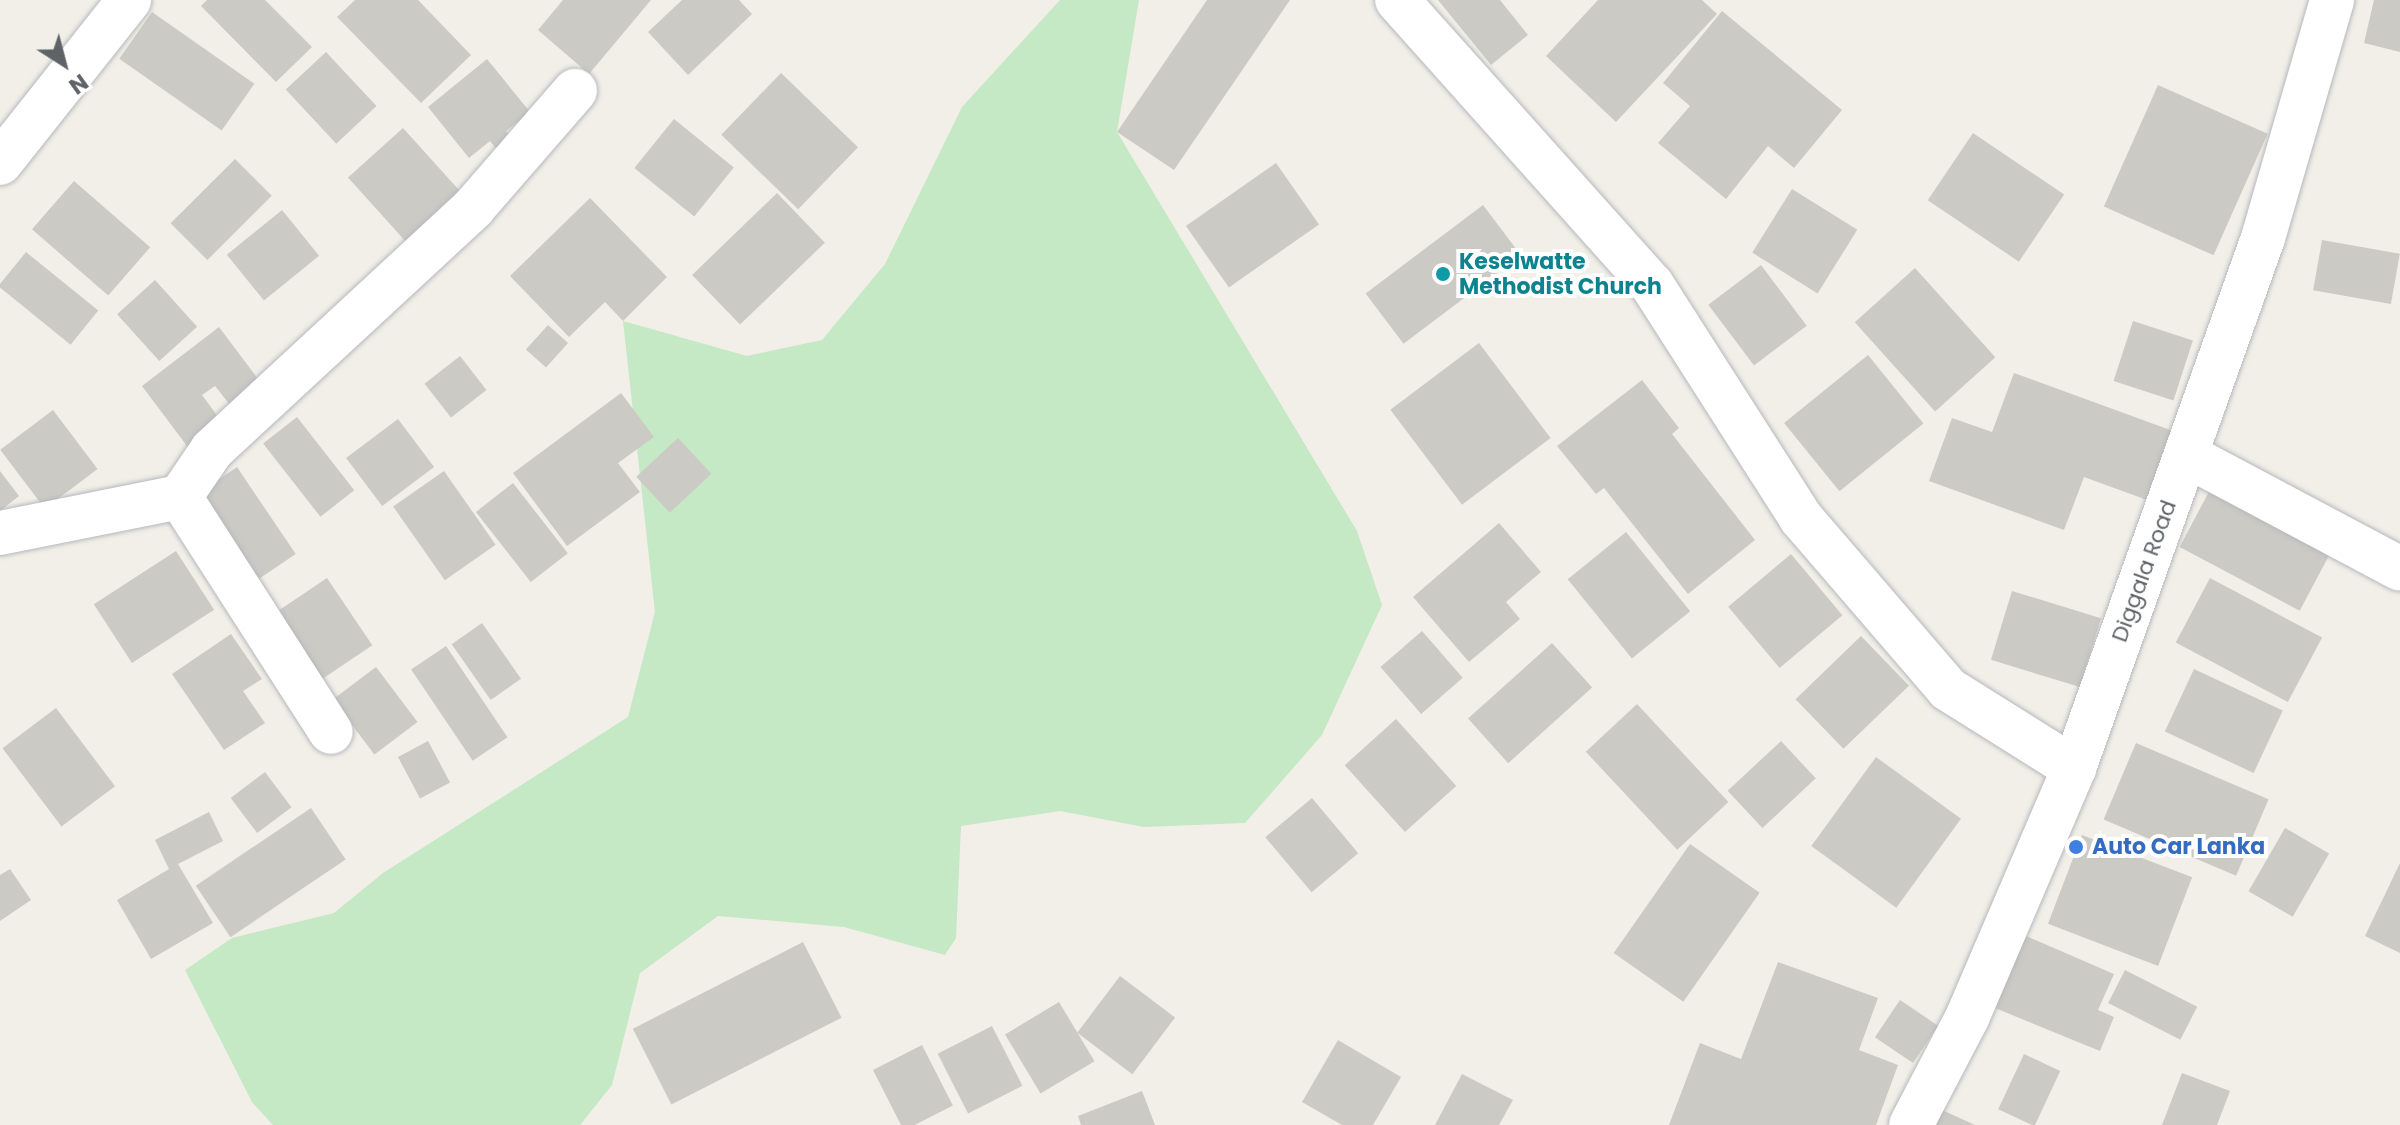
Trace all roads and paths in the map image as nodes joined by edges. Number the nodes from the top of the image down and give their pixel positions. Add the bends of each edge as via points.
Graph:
1 (129, 0) edge
2 (1397, 0) edge
3 (2332, 0) edge
4 (575, 91) dead end
5 (0, 163) edge
6 (2186, 455) junction
7 (180, 497) junction
8 (0, 533) edge
9 (2400, 569) edge
10 (331, 732) dead end
11 (2074, 768) junction
12 (1911, 1125) edge

1 - 5 street
2 - 11 street via 1652,285 1801,518 1948,689
3 - 6 street, Diggala Road via 2263,238
4 - 7 street via 474,207 212,450
6 - 9 street
6 - 11 street, Diggala Road
7 - 8 street
7 - 10 street
11 - 12 street, Diggala Road via 1967,1018

